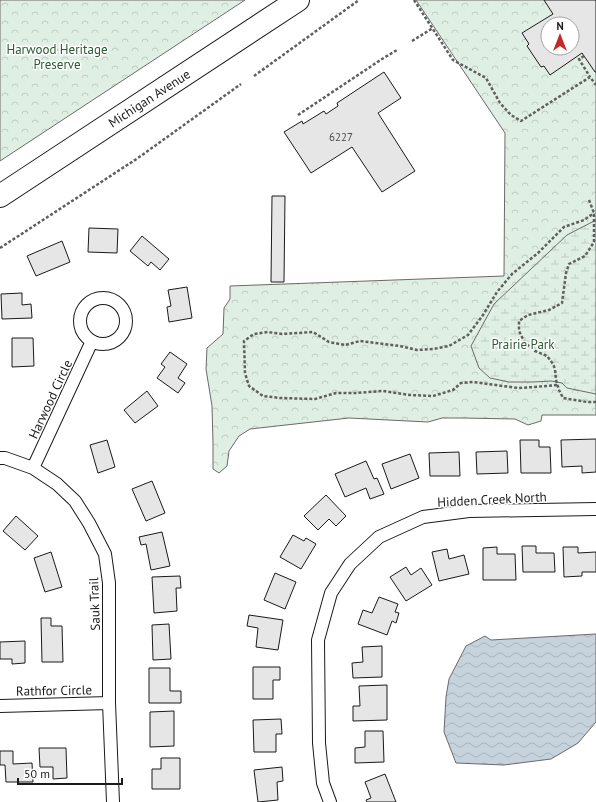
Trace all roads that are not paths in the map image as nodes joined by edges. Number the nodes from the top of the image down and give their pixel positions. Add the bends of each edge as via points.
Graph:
1 (298, 0) edge
2 (0, 196) edge
3 (92, 341) dead end
4 (0, 458) edge
5 (33, 468) junction
6 (596, 509) edge
7 (109, 703) junction
8 (0, 706) edge
9 (113, 802) edge
10 (330, 802) edge

1 - 2 highway, Michigan Avenue
3 - 5 street, Harwood Circle
4 - 5 street, Sauk Trail
5 - 7 street, Sauk Trail via 57,484 75,501 105,554 109,583
6 - 10 street, Hidden Creek North via 470,511 423,517 379,537 350,564 331,593 318,640 319,743 323,783
7 - 8 street, Rathfor Circle
7 - 9 street, Sauk Trail

